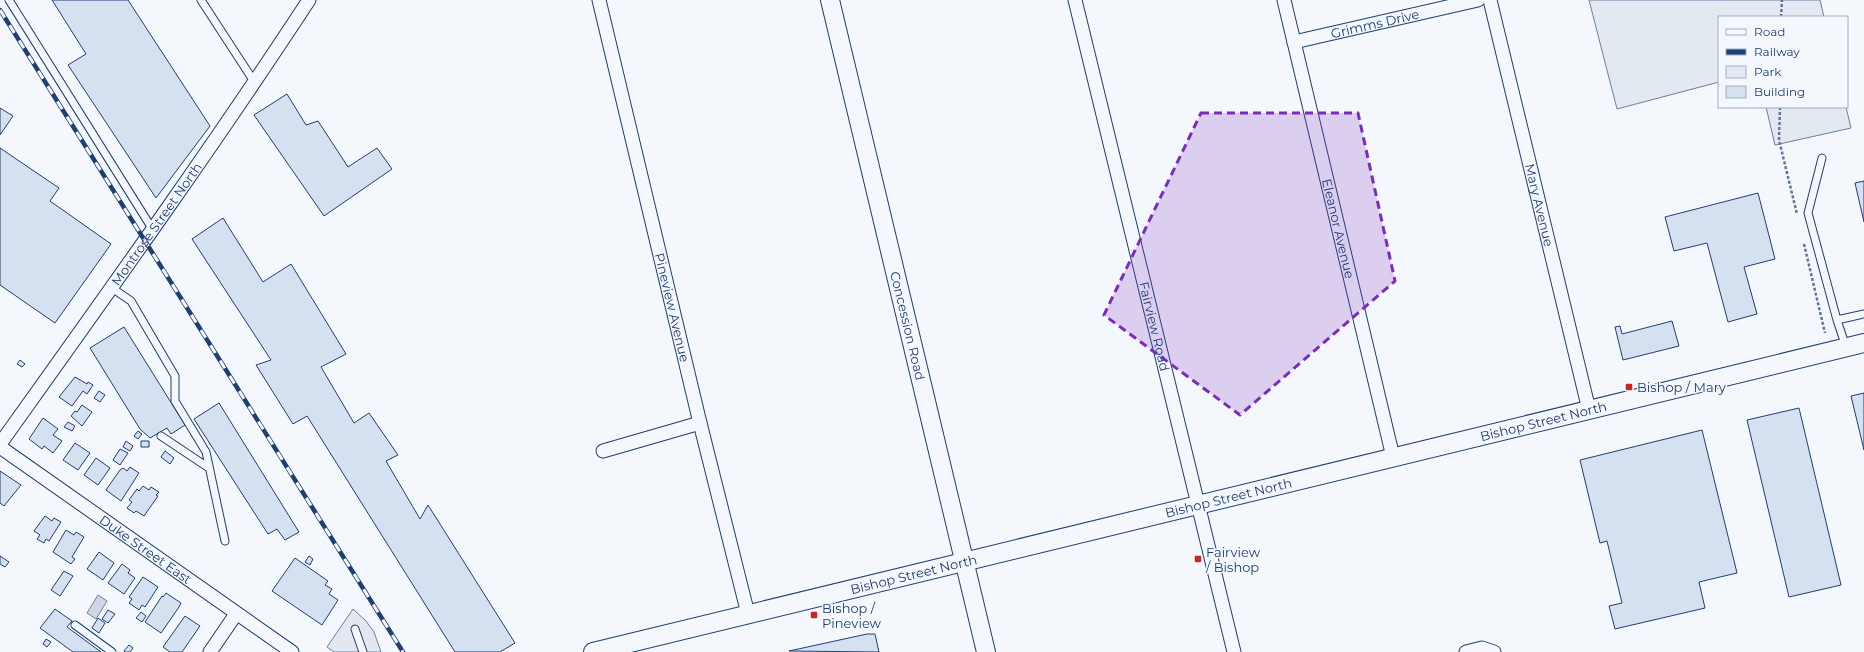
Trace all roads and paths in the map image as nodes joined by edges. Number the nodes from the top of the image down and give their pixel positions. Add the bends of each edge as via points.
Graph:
1 (9, 0) edge
2 (200, 0) edge
3 (309, 0) edge
4 (599, 0) edge
5 (830, 0) edge
6 (1075, 0) edge
7 (1284, 0) edge
8 (1478, 0) edge
9 (1490, 0) edge
10 (1782, 0) edge
11 (1781, 16) edge
12 (1294, 42) junction
13 (254, 82) junction
14 (1780, 108) edge
15 (1779, 140) dead end
16 (1822, 158) dead end
17 (153, 230) junction
18 (112, 288) junction
19 (1864, 314) edge
20 (1837, 320) junction
21 (1864, 343) edge
22 (1846, 347) junction
23 (1589, 410) junction
24 (700, 423) junction
25 (161, 436) dead end
26 (0, 446) edge
27 (603, 451) dead end
28 (1393, 457) junction
29 (209, 468) junction
30 (1197, 504) junction
31 (225, 541) dead end
32 (966, 561) junction
33 (236, 614) junction
34 (748, 614) junction
35 (75, 625) dead end
36 (355, 629) dead end
37 (112, 652) edge
38 (210, 652) edge
39 (292, 652) edge
40 (363, 652) edge
41 (593, 652) edge
42 (986, 652) edge
43 (1234, 652) edge
44 (1466, 652) edge
45 (1494, 652) edge

1 - 17 lane
2 - 13 lane
3 - 13 street, Montrose Street North
4 - 24 street, Pineview Avenue
5 - 32 main road, Concession Road
6 - 30 street, Fairview Road
7 - 12 street, Eleanor Avenue
8 - 12 street, Grimms Drive
9 - 23 street, Mary Avenue
10 - 11 path
12 - 28 street, Eleanor Avenue
13 - 17 street, Montrose Street North
14 - 15 path
16 - 20 lane via 1808,213
17 - 18 street, Montrose Street North
18 - 26 street, Montrose Street North
18 - 29 lane via 131,301 175,376 175,401 206,452
19 - 20 lane
20 - 22 lane
21 - 22 main road, Bishop Street North
22 - 23 main road, Bishop Street North
23 - 28 main road, Bishop Street North
24 - 27 street
24 - 34 street, Pineview Avenue
25 - 29 lane
26 - 33 street, Duke Street East
28 - 30 main road, Bishop Street North
29 - 31 lane
30 - 32 main road, Bishop Street North
30 - 43 street, Fairview Road
32 - 34 main road, Bishop Street North
32 - 42 main road, Concession Road
33 - 38 street
33 - 39 street, Duke Street East
34 - 41 main road, Bishop Street North
35 - 37 lane
36 - 40 lane
44 - 45 street via 1482,648

